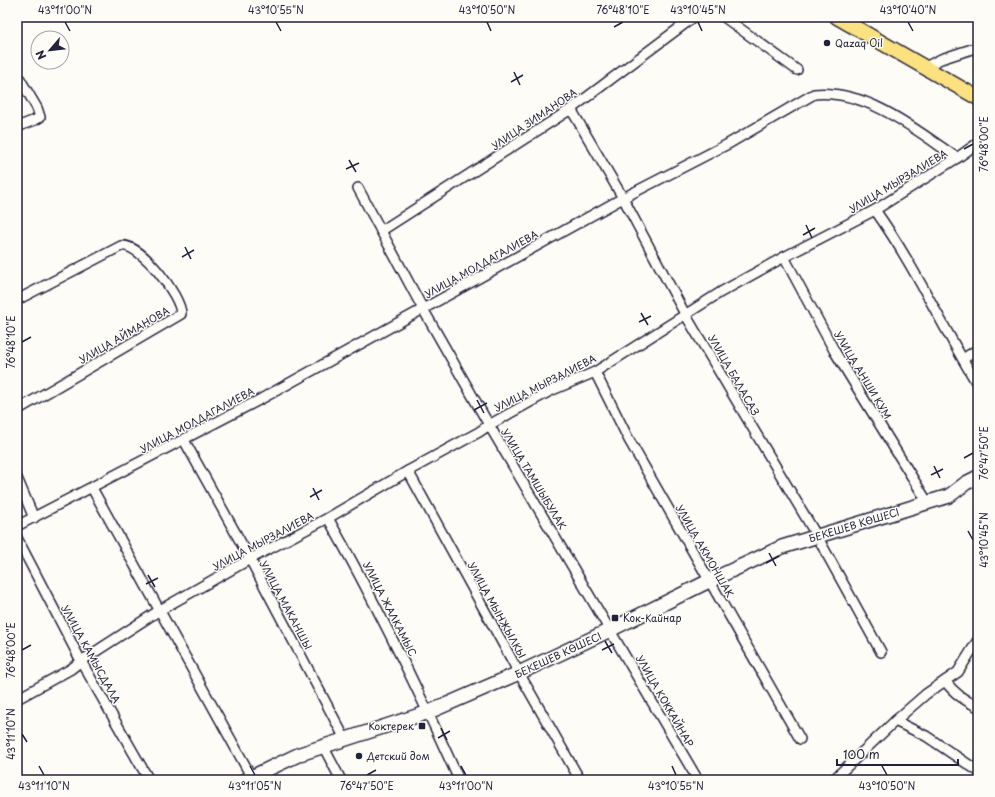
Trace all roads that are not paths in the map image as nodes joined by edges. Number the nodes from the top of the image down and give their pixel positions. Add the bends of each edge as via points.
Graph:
1 (694, 17) edge
2 (724, 17) edge
3 (837, 17) edge
4 (978, 47) edge
5 (925, 67) junction
6 (797, 70) dead end
7 (17, 74) edge
8 (978, 98) edge
9 (571, 109) junction
10 (17, 127) edge
11 (978, 143) edge
12 (956, 158) junction
13 (358, 188) dead end
14 (623, 198) junction
15 (875, 210) junction
16 (381, 231) junction
17 (784, 257) junction
18 (17, 300) edge
19 (424, 309) junction
20 (685, 314) junction
21 (978, 349) edge
22 (963, 360) junction
23 (595, 372) junction
24 (978, 385) edge
25 (17, 410) edge
26 (489, 424) junction
27 (184, 440) junction
28 (408, 471) junction
29 (978, 477) edge
30 (17, 478) edge
31 (92, 488) junction
32 (928, 503) junction
33 (34, 518) junction
34 (328, 518) junction
35 (17, 526) edge
36 (816, 536) junction
37 (17, 538) edge
38 (250, 559) junction
39 (709, 580) junction
40 (160, 610) junction
41 (612, 632) junction
42 (978, 640) edge
43 (882, 652) dead end
44 (81, 661) junction
45 (519, 673) junction
46 (945, 681) junction
47 (17, 699) edge
48 (978, 707) edge
49 (429, 712) junction
50 (895, 721) junction
51 (345, 739) junction
52 (800, 739) dead end
53 (323, 746) junction
54 (978, 771) edge
55 (248, 778) edge
56 (149, 780) edge
57 (341, 780) edge
58 (459, 780) edge
59 (580, 780) edge
60 (698, 780) edge
61 (833, 780) edge

1 - 9 street, УЛИЦА ЗИМАНОВА
2 - 6 street
3 - 5 main road
4 - 5 street
5 - 8 main road
7 - 10 street via 40,117
9 - 14 street, УЛИЦА БАЛАСАЗ
9 - 16 street, УЛИЦА ЗИМАНОВА
11 - 12 street, УЛИЦА МЫРЗАЛИЕВА
12 - 14 street, УЛИЦА МОЛДАГАЛИЕВА via 908,124 880,108 850,98 824,93 814,94 728,144
12 - 15 street, УЛИЦА МЫРЗАЛИЕВА
13 - 16 street, УЛИЦА ТАМШЫБУЛАК
14 - 19 street, УЛИЦА МОЛДАГАЛИЕВА
14 - 20 street, УЛИЦА БАЛАСАЗ
15 - 17 street, УЛИЦА МЫРЗАЛИЕВА
15 - 22 street via 894,236
16 - 19 street, УЛИЦА ТАМШЫБУЛАК
17 - 20 street, УЛИЦА МЫРЗАЛИЕВА
17 - 32 street, УЛИЦА АНШИ КУМ via 835,352
18 - 25 street, УЛИЦА АЙМАНОВА via 125,245 141,254 155,267 168,285 182,314
19 - 26 street, УЛИЦА ТАМШЫБУЛАК
19 - 27 street, УЛИЦА МОЛДАГАЛИЕВА
20 - 23 street, УЛИЦА МЫРЗАЛИЕВА
20 - 36 street, УЛИЦА БАЛАСАЗ
21 - 22 street
22 - 24 street
23 - 26 street, УЛИЦА МЫРЗАЛИЕВА via 550,391
23 - 39 street, УЛИЦА АКМОНШАК via 629,440
26 - 28 street, УЛИЦА МЫРЗАЛИЕВА
26 - 41 street, УЛИЦА ТАМШЫБУЛАК
27 - 31 street, УЛИЦА МОЛДАГАЛИЕВА
27 - 38 street, УЛИЦА МАКАНШЫ
28 - 34 street, УЛИЦА МЫРЗАЛИЕВА
28 - 45 street, УЛИЦА МЫНЖЫЛКЫ
29 - 32 main road, БЕКЕШЕВ КӨШЕСІ via 949,496
30 - 33 street
31 - 33 street, УЛИЦА МОЛДАГАЛИЕВА
31 - 40 street
32 - 36 main road, БЕКЕШЕВ КӨШЕСІ
33 - 35 street, УЛИЦА МОЛДАГАЛИЕВА
34 - 38 street, УЛИЦА МЫРЗАЛИЕВА
34 - 49 street, УЛИЦА ЖАЛКАМЫС via 361,576
36 - 39 main road, БЕКЕШЕВ КӨШЕСІ via 782,547
36 - 43 street, УЛИЦА БАЛАСАЗ
37 - 44 street, УЛИЦА КАМЫСДАЛА
38 - 40 street, УЛИЦА МЫРЗАЛИЕВА
38 - 51 street, УЛИЦА МАКАНШЫ
39 - 41 main road, БЕКЕШЕВ КӨШЕСІ
39 - 52 street, УЛИЦА АКМОНШАК
40 - 44 street, УЛИЦА МЫРЗАЛИЕВА
40 - 55 street
41 - 45 main road, БЕКЕШЕВ КӨШЕСІ
41 - 60 street, УЛИЦА КОККАЙНАР
42 - 46 street via 958,672
44 - 47 street, УЛИЦА МЫРЗАЛИЕВА
44 - 56 street, УЛИЦА КАМЫСДАЛА
45 - 49 main road, БЕКЕШЕВ КӨШЕСІ
45 - 59 street, УЛИЦА МЫНЖЫЛКЫ
46 - 48 street via 964,700
46 - 50 street
49 - 51 main road, БЕКЕШЕВ КӨШЕСІ
49 - 58 street, УЛИЦА ЖАЛКАМЫС
50 - 54 street via 926,736
50 - 61 street
51 - 53 main road, БЕКЕШЕВ КӨШЕСІ
53 - 55 main road, БЕКЕШЕВ КӨШЕСІ
53 - 57 street

